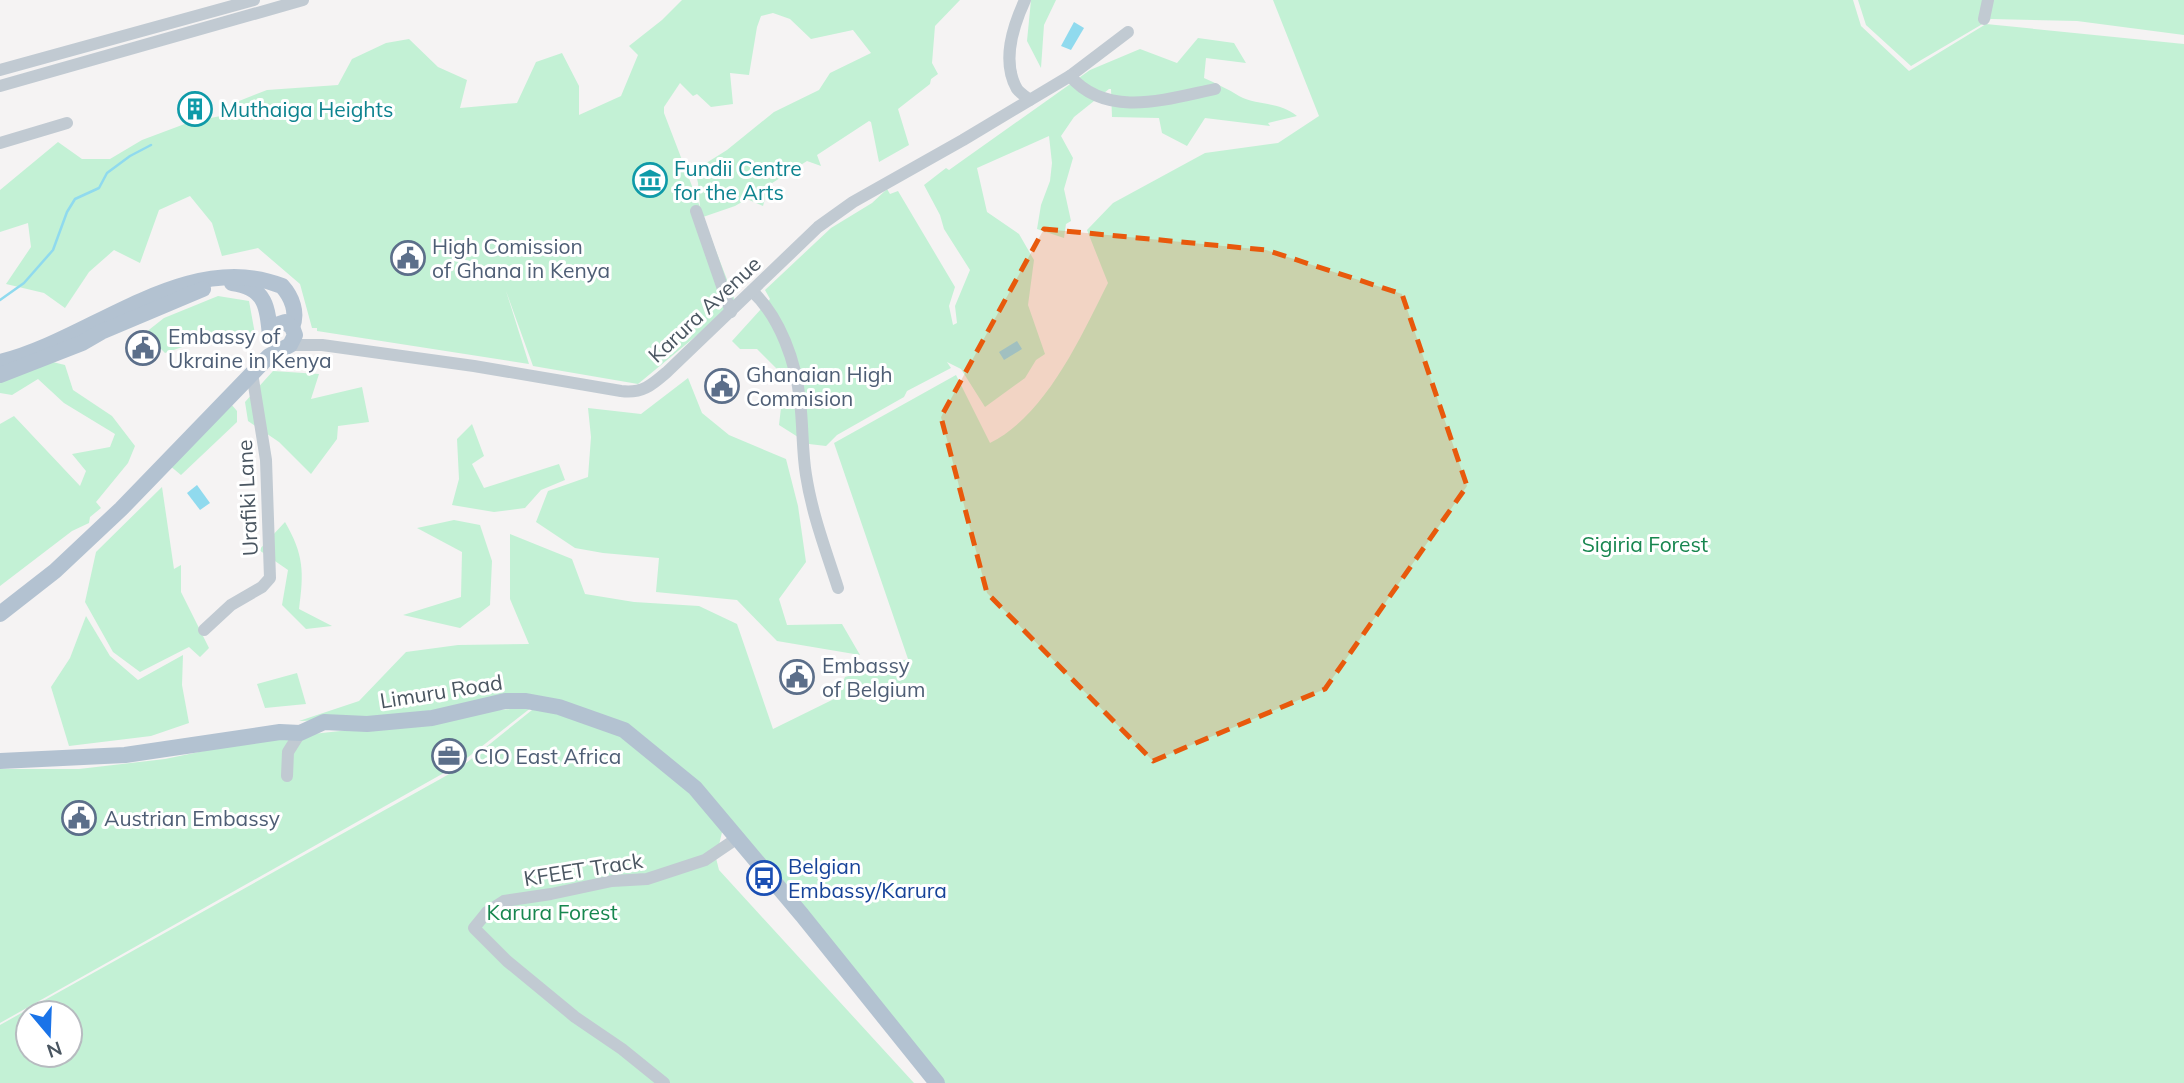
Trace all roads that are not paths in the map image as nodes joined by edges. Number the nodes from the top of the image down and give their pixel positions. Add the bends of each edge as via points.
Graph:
1 (254, 0) edge
2 (303, 0) edge
3 (1025, 0) edge
4 (1988, 0) edge
5 (1984, 19) dead end
6 (1128, 32) dead end
7 (0, 70) edge
8 (1066, 78) junction
9 (0, 86) edge
10 (1215, 89) dead end
11 (1030, 100) junction
12 (67, 123) dead end
13 (0, 143) edge
14 (696, 211) dead end
15 (751, 290) junction
16 (731, 312) junction
17 (283, 337) junction
18 (0, 362) edge
19 (252, 373) junction
20 (0, 375) edge
21 (838, 588) dead end
22 (0, 601) edge
23 (0, 614) edge
24 (204, 630) dead end
25 (300, 733) junction
26 (0, 761) edge
27 (287, 776) dead end
28 (736, 839) junction
29 (664, 1083) edge
30 (937, 1083) edge

1 - 7 street
2 - 9 street
3 - 11 street via 1012,36 1011,68 1018,90
4 - 5 street
6 - 8 street, Karura Avenue
8 - 10 street via 1107,101 1125,103
8 - 11 street, Karura Avenue
11 - 15 street, Karura Avenue via 853,202 818,227
12 - 13 street
14 - 16 street
15 - 16 street, Karura Avenue
15 - 21 street via 781,334 797,378 805,473
16 - 17 street, Karura Avenue via 668,371 634,393
17 - 18 main road via 295,317 282,286 249,277 211,277 122,309
17 - 19 main road
17 - 20 main road via 259,294 249,286 228,283
17 - 22 main road via 80,541
19 - 23 main road via 121,509
19 - 24 street, Urafiki Lane via 266,460 270,578
25 - 26 main road, Limuru Road via 125,755
25 - 27 street via 288,752
25 - 28 main road, Limuru Road via 324,722 367,724 432,718 505,701 559,707 624,730 695,788
28 - 29 street, KFEET Track via 705,860 647,879 504,901 474,928 575,1017
28 - 30 main road, Limuru Road

